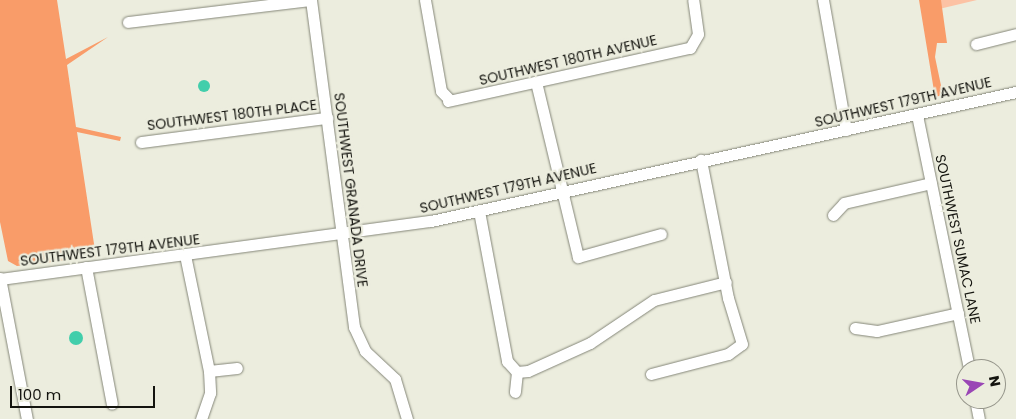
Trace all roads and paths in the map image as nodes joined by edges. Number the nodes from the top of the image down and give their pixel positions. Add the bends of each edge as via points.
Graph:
1 (311, 0) edge
2 (425, 0) edge
3 (693, 0) edge
4 (823, 0) edge
5 (128, 22) dead end
6 (1016, 34) edge
7 (976, 44) dead end
8 (536, 82) junction
9 (1016, 92) edge
10 (917, 115) junction
11 (327, 118) junction
12 (846, 130) junction
13 (141, 142) dead end
14 (701, 160) junction
15 (931, 183) junction
16 (563, 191) junction
17 (479, 211) junction
18 (833, 215) dead end
19 (661, 234) dead end
20 (341, 235) junction
21 (185, 255) junction
22 (86, 267) junction
23 (0, 279) edge
24 (726, 282) junction
25 (958, 313) junction
26 (855, 328) dead end
27 (967, 359) edge
28 (237, 368) dead end
29 (210, 371) junction
30 (517, 372) junction
31 (651, 374) dead end
32 (515, 392) dead end
33 (112, 404) dead end
34 (27, 419) edge
35 (201, 419) edge
36 (407, 419) edge

1 - 5 street
1 - 11 street, SOUTHWEST GRANADA DRIVE
2 - 8 street, SOUTHWEST 180TH AVENUE via 441,91 448,100
3 - 8 street, SOUTHWEST 180TH AVENUE via 697,42
4 - 12 street
6 - 7 street
8 - 16 street
9 - 10 street, SOUTHWEST 179TH AVENUE
10 - 12 street, SOUTHWEST 179TH AVENUE
10 - 15 street, SOUTHWEST SUMAC LANE
11 - 13 street, SOUTHWEST 180TH PLACE
11 - 20 street, SOUTHWEST GRANADA DRIVE
12 - 14 street, SOUTHWEST 179TH AVENUE via 748,154
14 - 16 street, SOUTHWEST 179TH AVENUE
14 - 24 street
15 - 18 street via 844,203
15 - 25 street, SOUTHWEST SUMAC LANE
16 - 17 street, SOUTHWEST 179TH AVENUE
16 - 19 street via 578,256
17 - 20 street, SOUTHWEST 179TH AVENUE
17 - 30 street via 507,361
20 - 21 street, SOUTHWEST 179TH AVENUE
20 - 36 street, SOUTHWEST GRANADA DRIVE via 356,333 366,351 391,368
21 - 22 street, SOUTHWEST 179TH AVENUE
21 - 29 street
22 - 23 street, SOUTHWEST 179TH AVENUE
22 - 33 street
23 - 34 street
24 - 30 street via 654,300 590,343 528,371
24 - 31 street via 742,344 738,350
25 - 26 street via 876,331
25 - 27 street, SOUTHWEST SUMAC LANE
28 - 29 street
29 - 35 street via 210,394
30 - 32 street

